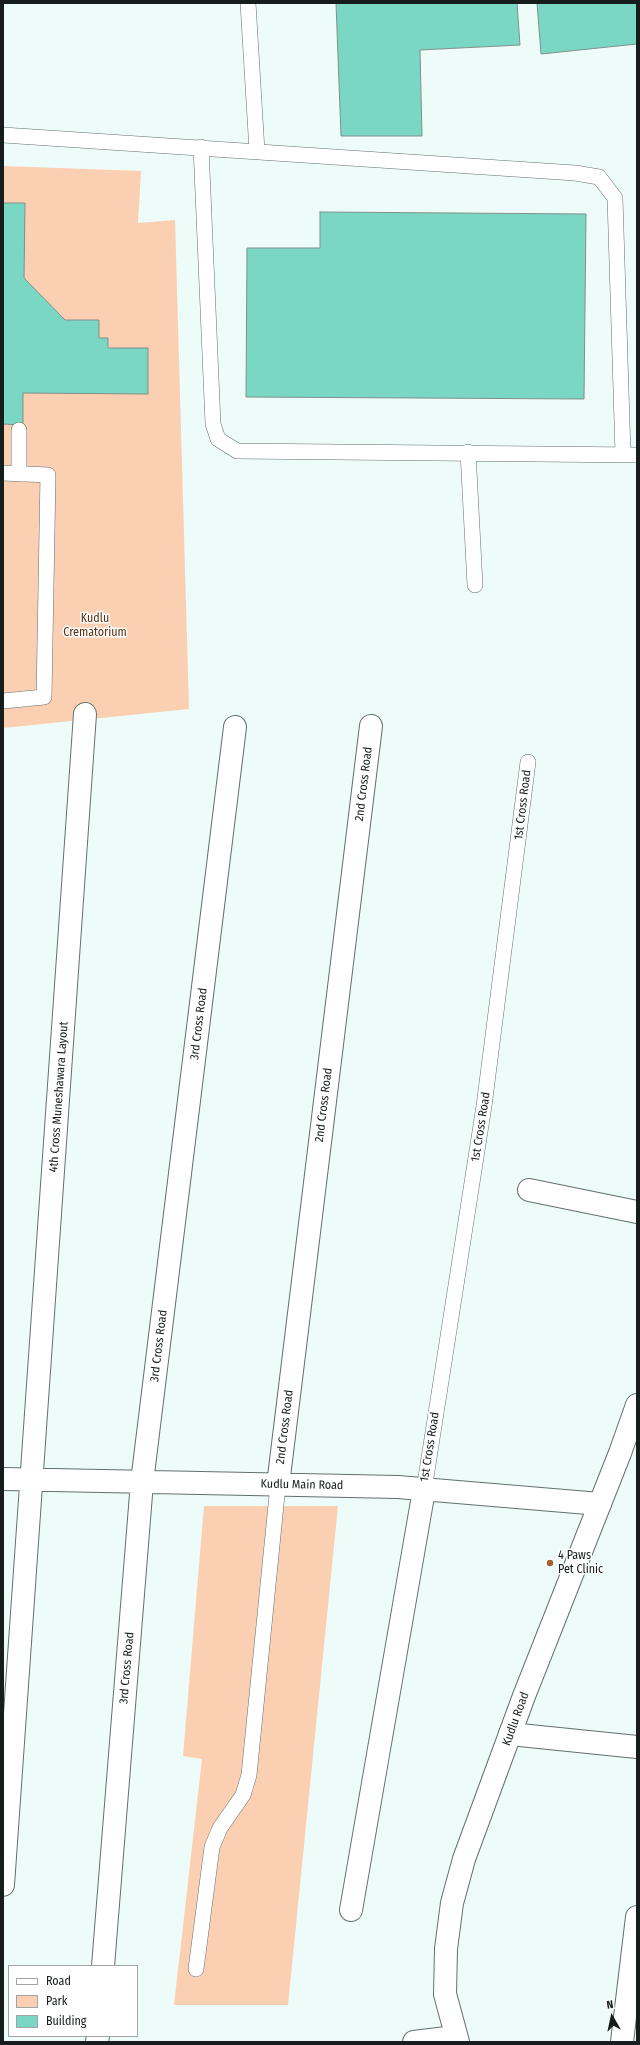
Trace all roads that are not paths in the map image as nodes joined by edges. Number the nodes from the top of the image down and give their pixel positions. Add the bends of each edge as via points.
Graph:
1 (248, 3) edge
2 (3, 135) edge
3 (201, 147) junction
4 (257, 151) junction
5 (19, 430) dead end
6 (468, 452) junction
7 (630, 454) edge
8 (3, 473) edge
9 (18, 474) junction
10 (475, 585) dead end
11 (3, 701) edge
12 (86, 714) dead end
13 (371, 726) dead end
14 (235, 727) dead end
15 (528, 762) dead end
16 (529, 1190) dead end
17 (637, 1212) edge
18 (637, 1405) edge
19 (632, 1434) edge
20 (3, 1479) edge
21 (32, 1480) junction
22 (142, 1482) junction
23 (278, 1485) junction
24 (424, 1490) junction
25 (600, 1504) junction
26 (510, 1734) junction
27 (637, 1747) edge
28 (3, 1885) edge
29 (351, 1910) dead end
30 (637, 1917) edge
31 (103, 1965) edge
32 (196, 1969) dead end
33 (457, 2039) edge
34 (414, 2042) edge
35 (622, 2042) edge

1 - 4 lane
2 - 3 lane
3 - 4 lane
3 - 6 lane via 213,424 218,439 237,451
4 - 7 lane via 575,172 599,178 615,198
5 - 9 lane
6 - 7 lane
6 - 10 lane
8 - 9 lane
9 - 11 lane via 48,475 44,697
12 - 21 street, 4th Cross Muneshawara Layout
13 - 23 street, 2nd Cross Road
14 - 22 street, 3rd Cross Road
15 - 24 lane, 1st Cross Road via 484,1106
16 - 17 street
18 - 19 street, Kudlu Road
19 - 25 street, Kudlu Road
20 - 21 street, Kudlu Main Road
21 - 22 street, Kudlu Main Road
21 - 28 street, 4th Cross Muneshawara Layout
22 - 23 street, Kudlu Main Road
22 - 31 street, 3rd Cross Road
23 - 24 street, Kudlu Main Road via 398,1487
23 - 32 lane via 249,1775 243,1796 220,1828 212,1847
24 - 25 street, Kudlu Main Road
24 - 29 street
25 - 26 street, Kudlu Road
26 - 27 street
26 - 33 street, Kudlu Road via 464,1859 452,1904 446,1950 445,1994
30 - 35 street
33 - 34 street

